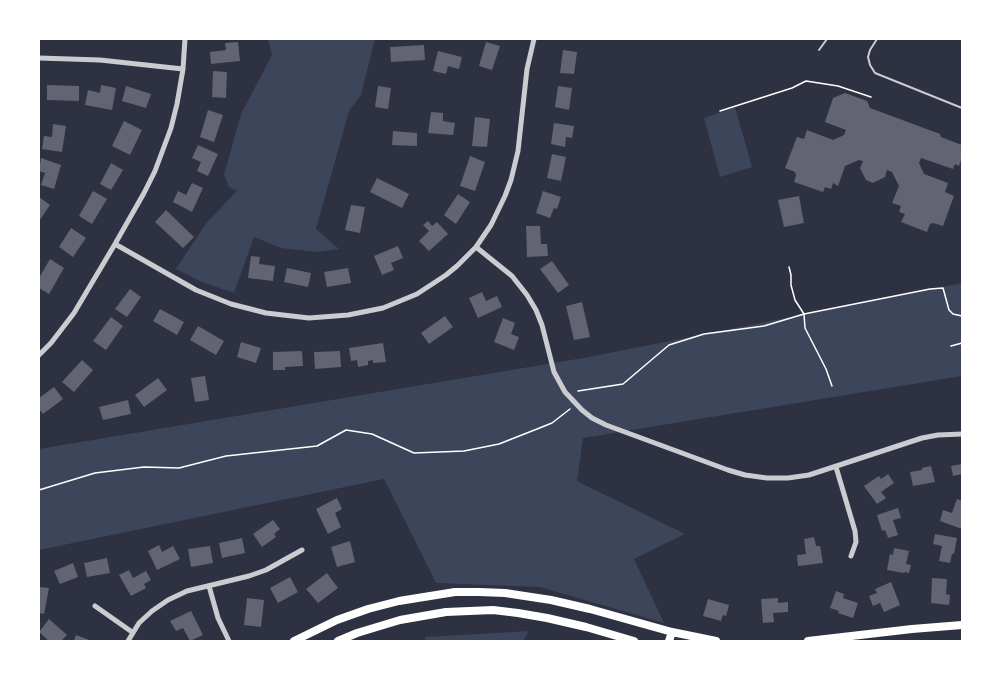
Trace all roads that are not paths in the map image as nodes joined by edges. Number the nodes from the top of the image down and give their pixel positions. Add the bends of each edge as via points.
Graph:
1 (185, 39) edge
2 (534, 39) edge
3 (827, 39) edge
4 (877, 39) edge
5 (819, 50) dead end
6 (39, 58) edge
7 (183, 69) junction
8 (962, 108) edge
9 (115, 244) junction
10 (476, 247) junction
11 (39, 355) edge
12 (962, 434) edge
13 (836, 467) junction
14 (302, 550) dead end
15 (851, 556) dead end
16 (209, 586) junction
17 (95, 606) dead end
18 (962, 625) edge
19 (132, 632) junction
20 (672, 632) junction
21 (128, 641) edge
22 (229, 641) edge
23 (294, 641) edge
24 (338, 641) edge
25 (634, 641) edge
26 (669, 641) edge
27 (716, 641) edge
28 (808, 641) edge

1 - 7 street
2 - 10 street via 511,180 491,225
3 - 5 lane
4 - 8 lane via 868,57 875,73
6 - 7 street
7 - 9 street via 162,155
9 - 10 street via 212,297 267,313 309,318 367,312 401,301 446,275
9 - 11 street via 74,313
10 - 13 street via 512,276 527,295 542,325 554,372 566,392 592,418 745,475 788,478
12 - 13 street via 922,438
13 - 15 street via 855,531
14 - 16 street via 266,570
16 - 19 street via 168,600 152,610
16 - 22 street
17 - 19 street
18 - 28 main road
19 - 21 street
20 - 23 main road via 551,600 505,593 455,592 368,609
20 - 26 main road
20 - 27 main road
24 - 25 main road via 400,620 492,610 547,618

